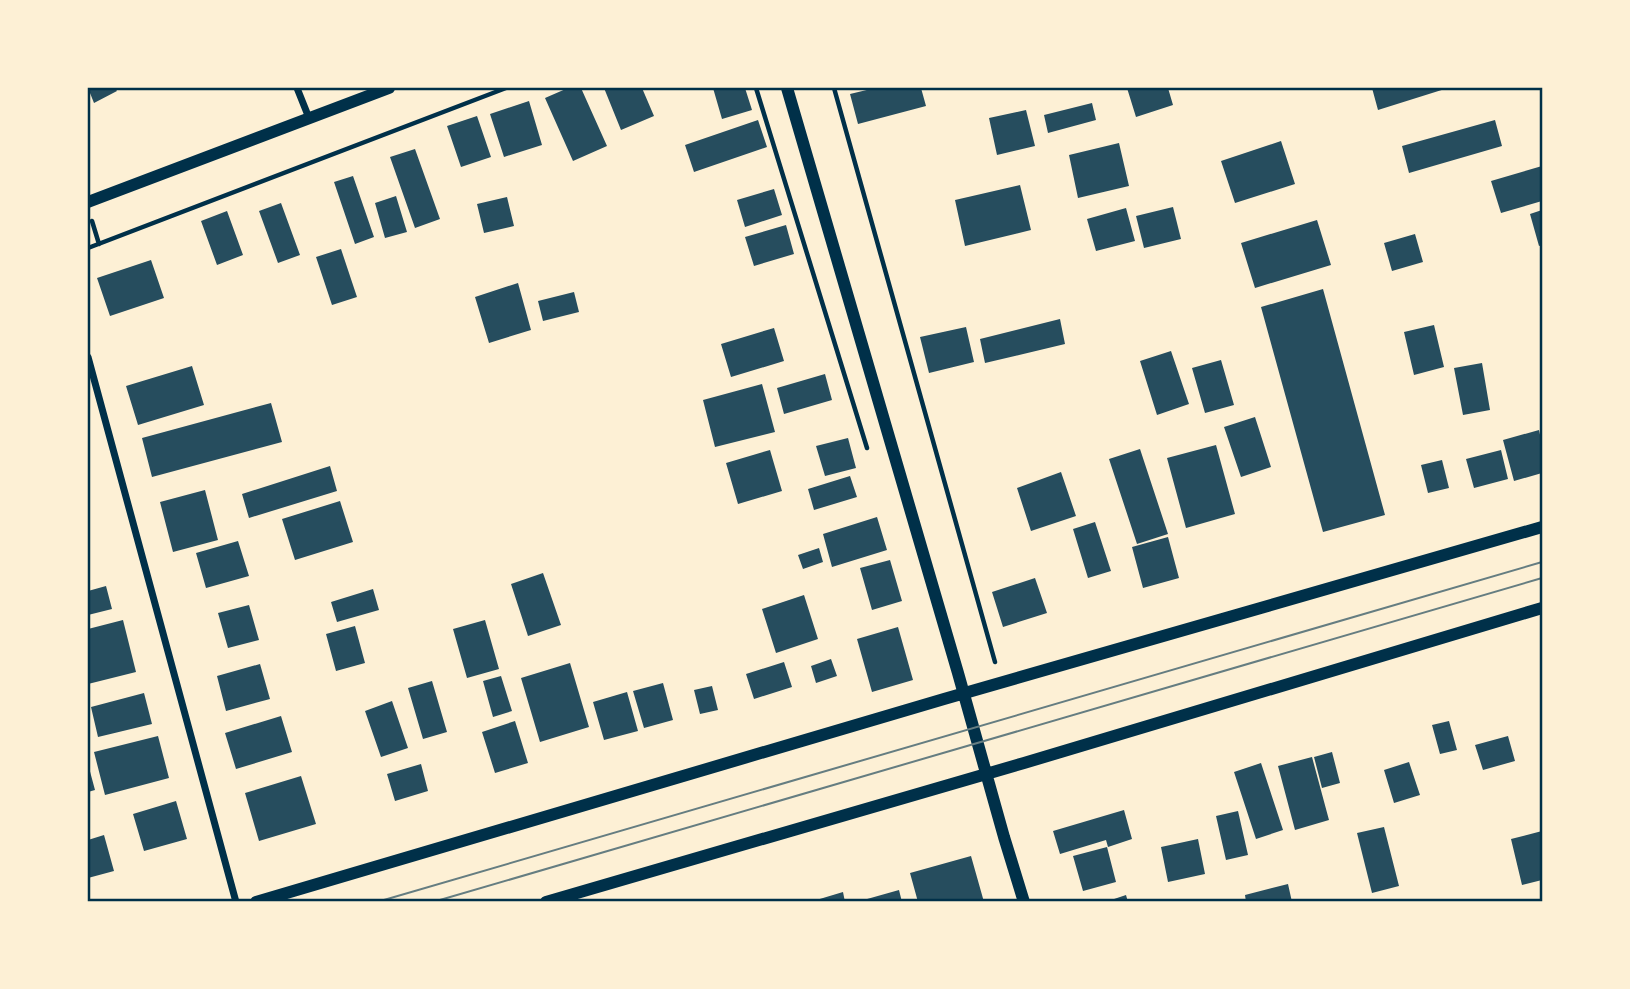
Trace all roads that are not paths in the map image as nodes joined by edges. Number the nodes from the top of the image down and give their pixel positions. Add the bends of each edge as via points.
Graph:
1 (297, 88) edge
2 (390, 88) edge
3 (787, 88) edge
4 (309, 118) junction
5 (88, 202) edge
6 (88, 357) edge
7 (1542, 527) edge
8 (1542, 608) edge
9 (964, 694) junction
10 (986, 774) junction
11 (236, 901) edge
12 (256, 901) edge
13 (546, 901) edge
14 (1024, 901) edge

1 - 4 street
2 - 4 street
3 - 9 street
4 - 5 street
6 - 11 street
7 - 9 street
8 - 10 street
9 - 10 street
9 - 12 street
10 - 13 street
10 - 14 street

